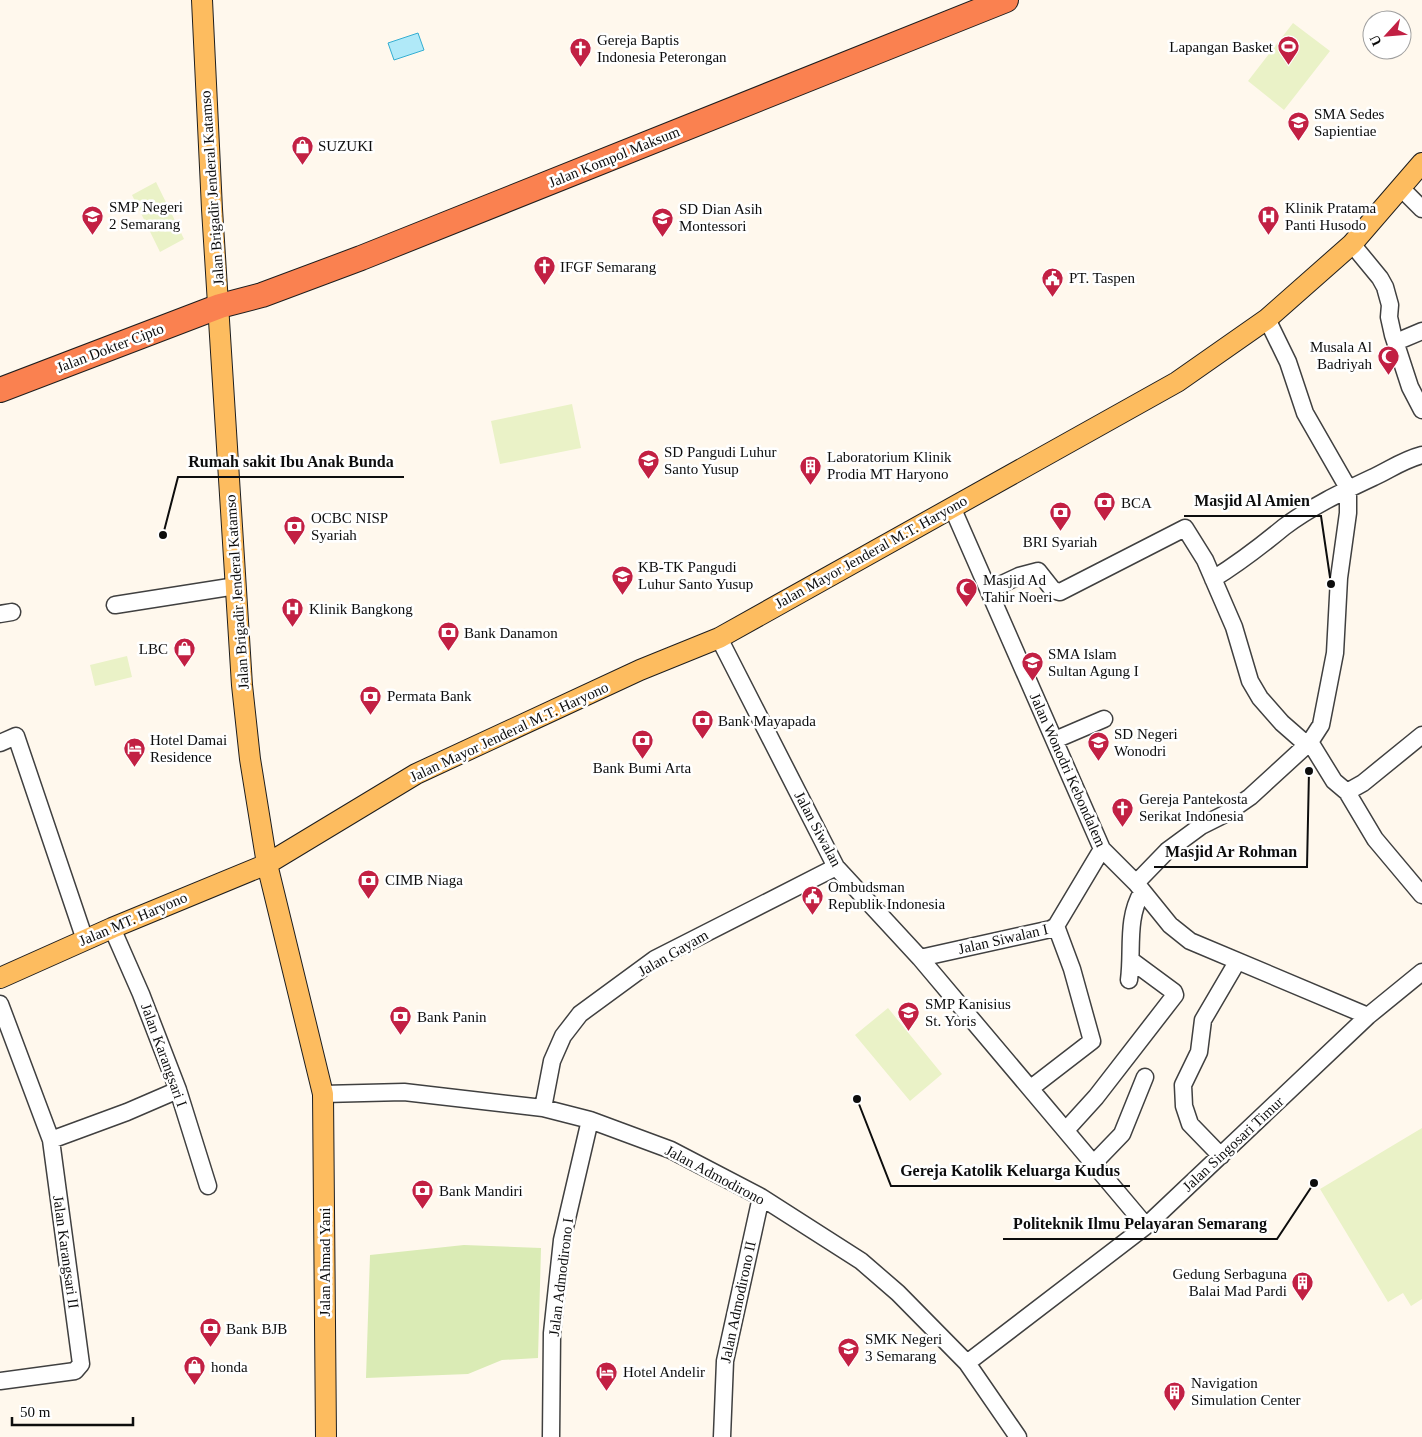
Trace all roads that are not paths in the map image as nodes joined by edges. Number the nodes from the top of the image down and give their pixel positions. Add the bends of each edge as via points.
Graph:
1 (202, 0) edge
2 (1006, 0) edge
3 (1422, 163) edge
4 (1401, 188) junction
5 (1422, 209) edge
6 (1352, 244) junction
7 (220, 306) junction
8 (1267, 319) junction
9 (1422, 331) edge
10 (1396, 342) junction
11 (0, 390) edge
12 (1422, 410) edge
13 (1422, 455) edge
14 (1348, 488) junction
15 (952, 507) junction
16 (1213, 579) junction
17 (236, 586) junction
18 (989, 590) junction
19 (115, 605) dead end
20 (719, 638) junction
21 (1104, 719) dead end
22 (1422, 735) edge
23 (1055, 740) junction
24 (0, 743) edge
25 (1308, 743) junction
26 (1347, 792) junction
27 (1102, 849) junction
28 (267, 864) junction
29 (836, 867) junction
30 (1139, 887) junction
31 (1422, 895) edge
32 (1056, 926) junction
33 (112, 928) junction
34 (84, 940) junction
35 (920, 958) junction
36 (1132, 961) junction
37 (1237, 962) junction
38 (1422, 972) edge
39 (0, 978) edge
40 (1129, 980) dead end
41 (0, 1004) edge
42 (1368, 1016) junction
43 (1146, 1077) dead end
44 (1030, 1088) junction
45 (178, 1090) junction
46 (322, 1091) junction
47 (543, 1108) junction
48 (590, 1120) junction
49 (1066, 1130) junction
50 (51, 1140) junction
51 (1221, 1156) junction
52 (1094, 1163) junction
53 (208, 1186) dead end
54 (760, 1197) junction
55 (1146, 1226) junction
56 (966, 1364) junction
57 (0, 1381) edge
58 (326, 1437) edge
59 (551, 1437) edge
60 (722, 1437) edge
61 (1018, 1437) edge

1 - 7 main road, Jalan Brigadir Jenderal Katamso
2 - 7 highway, Jalan Kompol Maksum via 352,261 262,296
3 - 4 main road, Jalan Mayor Jenderal M.T. Haryono
4 - 5 street
4 - 6 main road, Jalan Mayor Jenderal M.T. Haryono
6 - 8 main road, Jalan Mayor Jenderal M.T. Haryono
6 - 10 street via 1385,287
7 - 11 highway, Jalan Dokter Cipto
7 - 17 main road, Jalan Brigadir Jenderal Katamso
8 - 14 street via 1288,362 1305,413
8 - 15 main road, Jalan Mayor Jenderal M.T. Haryono via 1177,382
9 - 10 street
10 - 12 street via 1410,387
13 - 14 street via 1401,461
14 - 16 street via 1309,510 1239,564
14 - 25 street via 1336,653 1321,725
15 - 18 street, Jalan Wonodri Kebondalem
15 - 20 main road, Jalan Mayor Jenderal M.T. Haryono
16 - 18 street via 1188,530 1181,527 1060,592 1053,590 1038,571
16 - 25 street via 1234,627 1250,681 1282,723
17 - 19 street
17 - 28 main road, Jalan Brigadir Jenderal Katamso via 250,758
18 - 23 street, Jalan Wonodri Kebondalem
20 - 28 main road, Jalan Mayor Jenderal M.T. Haryono via 648,667 416,774
20 - 29 street, Jalan Siwalan
21 - 23 street
22 - 26 street via 1364,783
23 - 27 street, Jalan Wonodri Kebondalem
24 - 34 street via 16,736
25 - 26 street via 1334,781
25 - 30 street via 1250,797 1201,826 1168,851
26 - 31 street via 1375,839
27 - 30 street, Jalan Wonodri Kebondalem
27 - 32 street, Jalan Siwalan I
28 - 33 main road, Jalan MT. Haryono
28 - 46 main road, Jalan Brigadir Jenderal Katamso
29 - 35 street, Jalan Siwalan
29 - 47 street, Jalan Gayam via 655,959 580,1014 563,1036 552,1061
30 - 36 street via 1133,915
30 - 37 street, Jalan Wonodri Kebondalem via 1170,925 1190,941
32 - 35 street, Jalan Siwalan I
32 - 44 street via 1092,1040
33 - 34 main road, Jalan MT. Haryono
33 - 45 street, Jalan Karangsari I
34 - 39 main road, Jalan MT. Haryono
35 - 44 street, Jalan Siwalan
36 - 40 street
36 - 49 street via 1175,995 1096,1097
37 - 42 street, Jalan Wonodri Kebondalem
37 - 51 street via 1203,1020 1199,1052 1183,1086 1184,1106 1190,1124
38 - 42 street, Jalan Singosari Timur
41 - 50 street, Jalan Karangsari II
42 - 51 street, Jalan Singosari Timur
43 - 52 street via 1122,1134
44 - 49 street, Jalan Siwalan
45 - 50 street
45 - 53 street, Jalan Karangsari I
46 - 47 street, Jalan Admodirono via 404,1092
46 - 58 main road, Jalan Ahmad Yani
47 - 48 street, Jalan Admodirono
48 - 54 street, Jalan Admodirono via 671,1150
48 - 59 street, Jalan Admodirono I via 562,1240 552,1333
49 - 52 street, Jalan Siwalan
50 - 57 street, Jalan Karangsari II via 81,1364 74,1371
51 - 55 street, Jalan Singosari Timur
52 - 55 street, Jalan Siwalan
54 - 56 street, Jalan Admodirono via 861,1262 898,1293
54 - 60 street, Jalan Admodirono II via 725,1361
55 - 56 street, Jalan Singosari Timur
56 - 61 street, Jalan Admodirono

